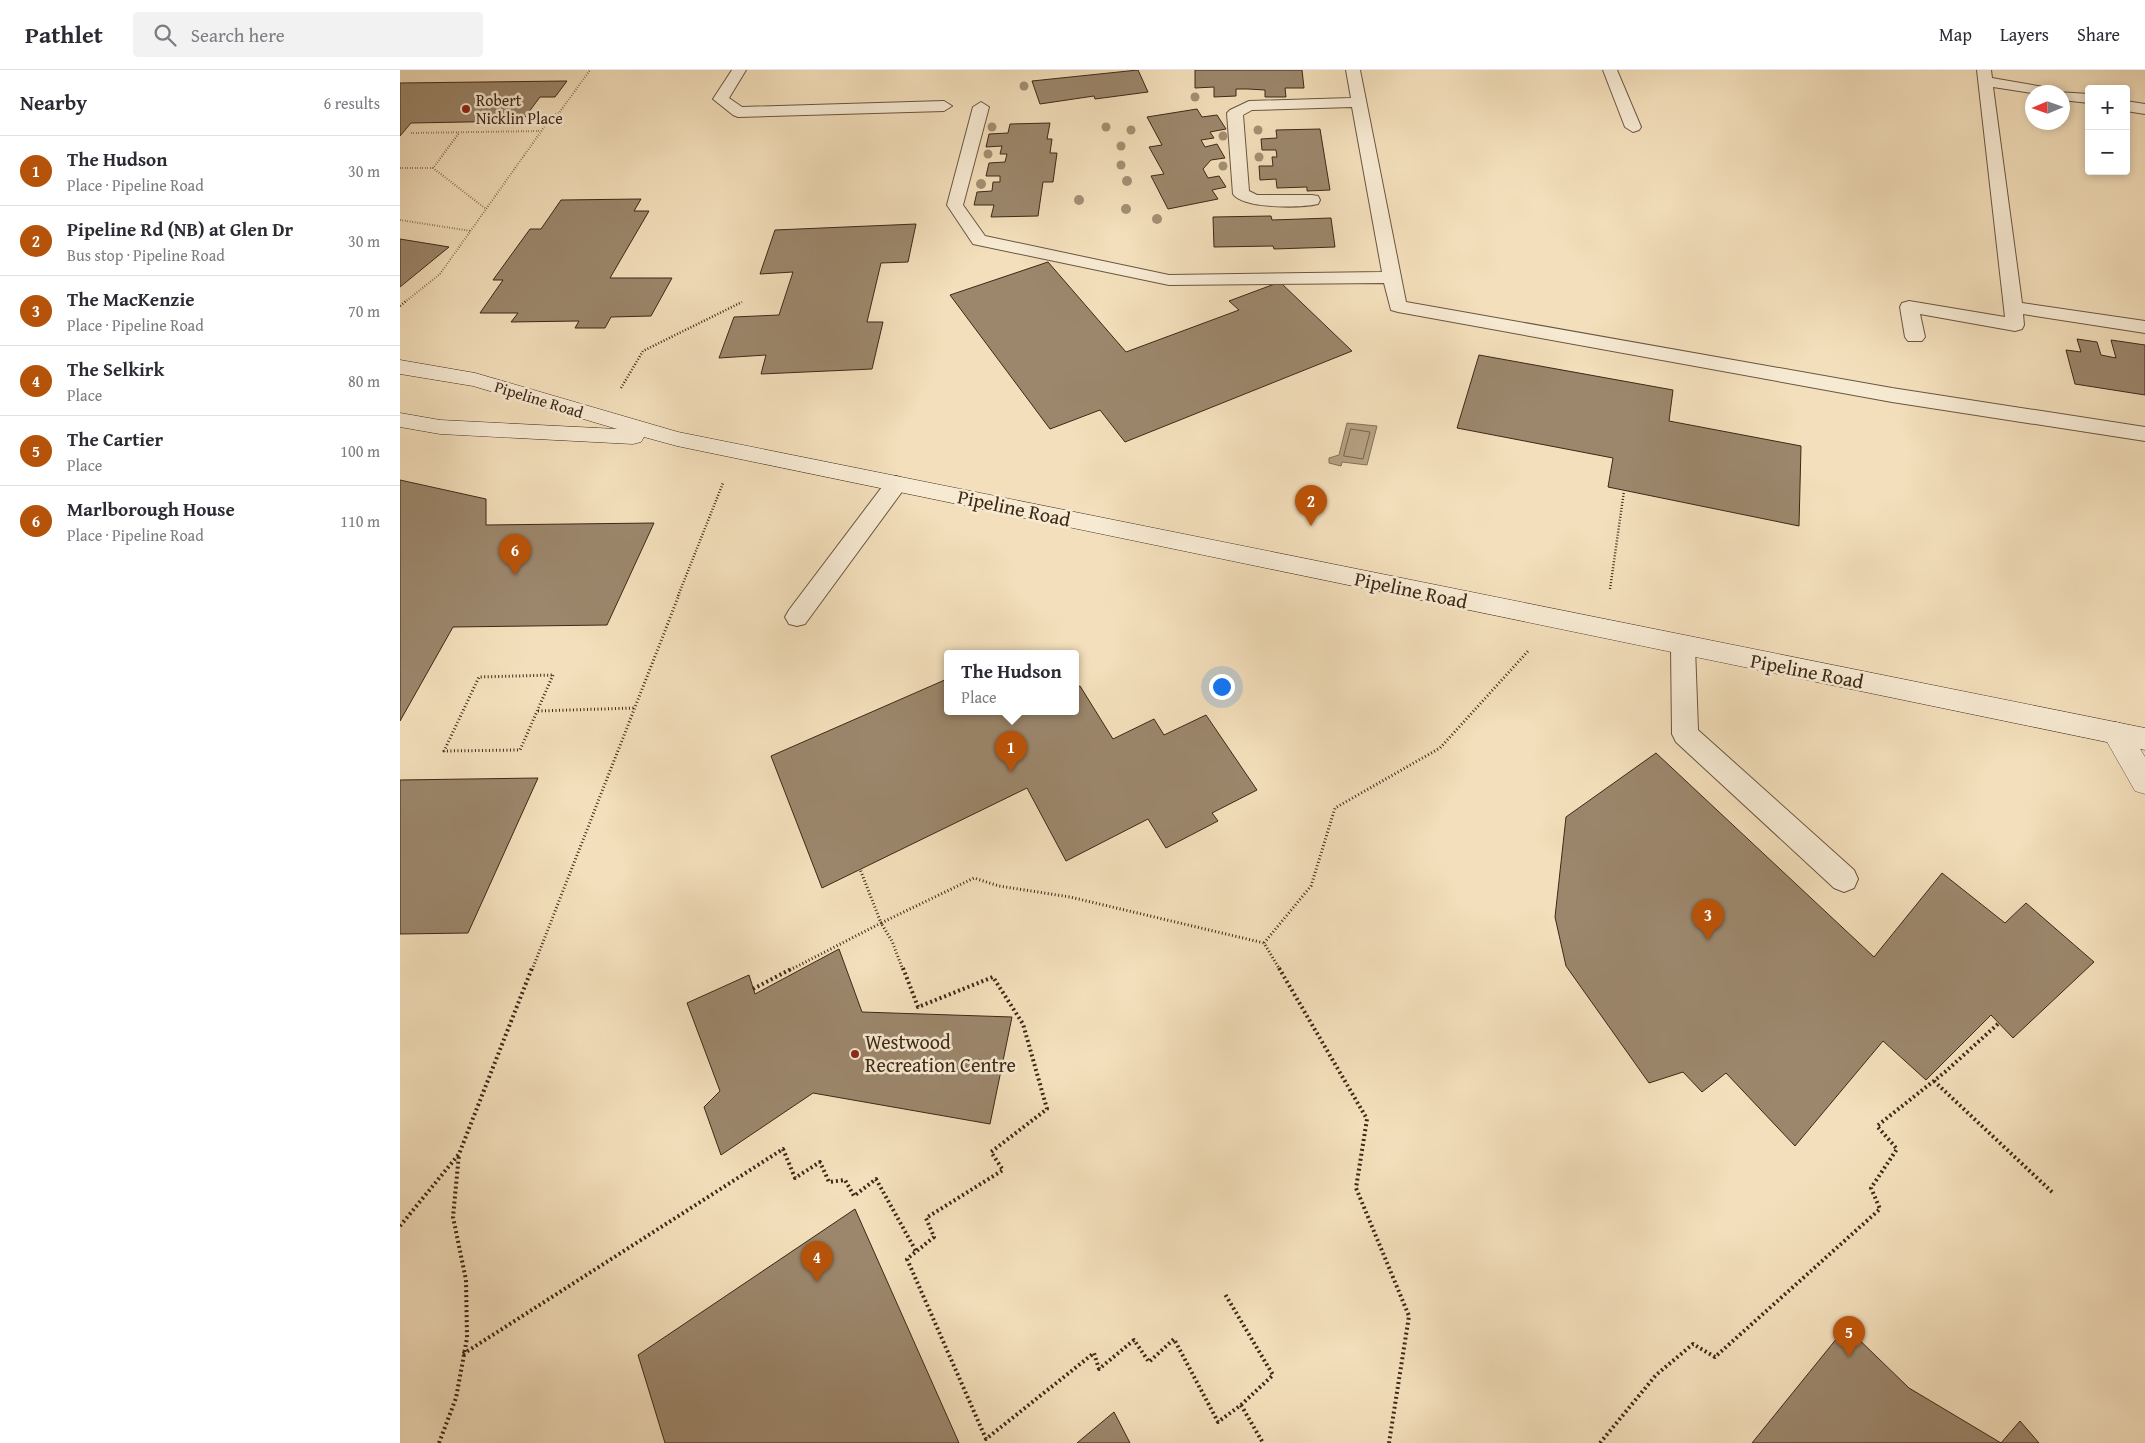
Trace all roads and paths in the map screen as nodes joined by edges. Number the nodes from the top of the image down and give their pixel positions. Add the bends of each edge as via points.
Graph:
1 (590, 70) edge
2 (739, 70) edge
3 (1353, 70) edge
4 (1610, 70) edge
5 (1985, 76) edge
6 (2025, 86) edge
7 (2070, 96) edge
8 (2085, 98) edge
9 (1359, 102) junction
10 (944, 106) dead end
11 (981, 106) dead end
12 (2130, 107) edge
13 (2145, 109) edge
14 (1633, 127) dead end
15 (542, 131) junction
16 (460, 132) junction
17 (411, 133) dead end
18 (400, 168) edge
19 (433, 168) junction
20 (1312, 200) dead end
21 (486, 209) junction
22 (400, 220) edge
23 (471, 231) junction
24 (1393, 277) junction
25 (742, 302) dead end
26 (400, 306) edge
27 (2013, 307) junction
28 (2145, 327) edge
29 (1915, 337) dead end
30 (400, 367) edge
31 (621, 389) dead end
32 (400, 420) edge
33 (2145, 434) edge
34 (677, 439) junction
35 (735, 451) junction
36 (896, 484) junction
37 (1624, 491) dead end
38 (1610, 589) dead end
39 (797, 616) dead end
40 (1557, 620) junction
41 (1683, 646) junction
42 (634, 708) junction
43 (538, 711) junction
44 (2116, 733) junction
45 (2145, 739) edge
46 (2145, 782) edge
47 (860, 869) dead end
48 (1844, 879) dead end
49 (881, 923) junction
50 (1264, 943) junction
51 (753, 989) dead end
52 (1999, 1023) dead end
53 (1934, 1081) junction
54 (459, 1154) junction
55 (2052, 1192) dead end
56 (400, 1226) edge
57 (917, 1253) junction
58 (1225, 1294) dead end
59 (463, 1354) junction
60 (1241, 1405) junction
61 (439, 1443) edge
62 (1263, 1443) edge
63 (1389, 1443) edge
64 (1600, 1443) edge

1 - 15 path
2 - 10 lane via 721,99 738,112
3 - 9 lane
4 - 14 lane
5 - 6 lane
5 - 27 lane
7 - 8 lane
9 - 20 lane via 1250,106 1235,113 1241,194 1254,200
9 - 24 lane
11 - 24 lane via 955,205 978,240 1170,280
12 - 13 lane
15 - 16 path
15 - 21 path
16 - 17 path
16 - 19 path
18 - 19 path
19 - 21 path
21 - 23 path
22 - 23 path
23 - 26 path via 440,274
24 - 33 lane via 1398,306 1892,395
25 - 31 path via 643,351
27 - 28 lane
27 - 29 lane via 2015,325 1908,307
30 - 34 main road, Pipeline Road via 475,380
32 - 34 main road, Pipeline Road via 440,428
34 - 35 main road, Pipeline Road
35 - 36 main road, Pipeline Road
35 - 42 path
36 - 39 lane
36 - 40 main road, Pipeline Road
37 - 38 path
40 - 41 main road, Pipeline Road
40 - 50 path via 1440,748 1334,808 1310,886
41 - 44 main road, Pipeline Road
41 - 48 lane via 1685,734
42 - 43 path
42 - 54 path
43 - 43 path via 553,676 479,677 444,751 520,750
44 - 45 main road, Pipeline Road
44 - 46 main road
47 - 49 path
49 - 50 path via 974,878
49 - 51 path
49 - 57 path via 892,941 918,1008 993,977 1023,1024 1048,1109 991,1152 1003,1170 926,1218 934,1236
50 - 63 path via 1367,1119 1356,1188 1409,1316
52 - 53 path
53 - 55 path
53 - 64 path via 1877,1126 1898,1149 1871,1188 1880,1209 1715,1357 1693,1344 1656,1375
54 - 56 path
54 - 59 path via 454,1217 466,1280 467,1338
57 - 59 path via 876,1179 854,1196 845,1180 829,1182 820,1162 795,1178 783,1149
57 - 60 path via 907,1259 986,1439 1094,1353 1098,1369 1134,1340 1149,1362 1174,1339 1218,1422
58 - 60 path via 1272,1375
59 - 61 path via 456,1398
60 - 62 path

